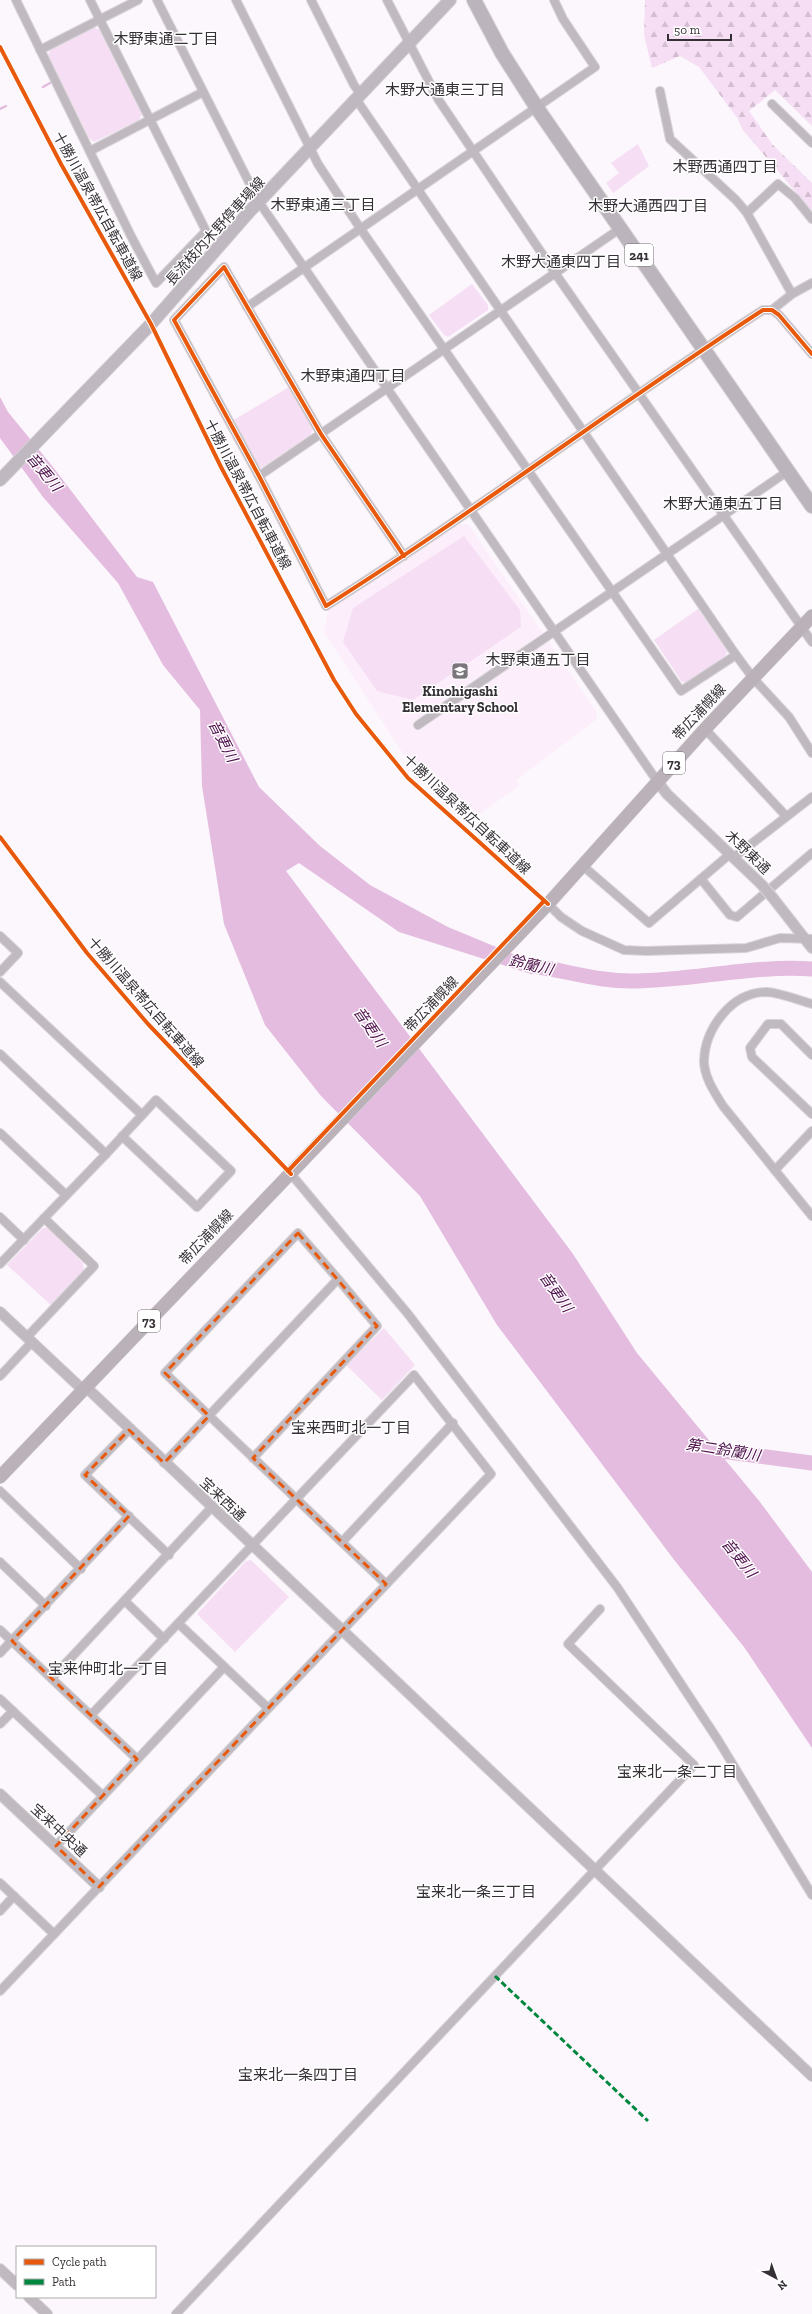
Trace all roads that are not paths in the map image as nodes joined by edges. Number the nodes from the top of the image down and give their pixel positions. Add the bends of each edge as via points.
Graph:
1 (90, 0) edge
2 (138, 0) edge
3 (157, 0) edge
4 (236, 0) edge
5 (311, 0) edge
6 (387, 0) edge
7 (450, 0) edge
8 (474, 0) edge
9 (554, 0) edge
10 (19, 1) edge
11 (100, 20) junction
12 (409, 44) junction
13 (40, 50) junction
14 (660, 91) dead end
15 (203, 92) junction
16 (359, 97) junction
17 (772, 104) dead end
18 (536, 108) junction
19 (150, 120) junction
20 (812, 143) edge
21 (311, 147) junction
22 (473, 150) junction
23 (90, 151) junction
24 (416, 189) junction
25 (259, 202) junction
26 (746, 213) junction
27 (812, 219) edge
28 (360, 228) junction
29 (621, 228) junction
30 (303, 268) junction
31 (555, 273) junction
32 (812, 283) edge
33 (792, 294) junction
34 (247, 307) junction
35 (772, 310) junction
36 (499, 311) junction
37 (445, 349) junction
38 (703, 349) junction
39 (812, 354) edge
40 (387, 389) junction
41 (640, 392) junction
42 (583, 433) junction
43 (321, 434) junction
44 (529, 470) junction
45 (788, 471) junction
46 (259, 476) junction
47 (0, 480) edge
48 (812, 506) edge
49 (470, 511) junction
50 (724, 515) junction
51 (666, 554) junction
52 (404, 556) junction
53 (613, 591) junction
54 (812, 616) edge
55 (802, 627) junction
56 (554, 631) junction
57 (812, 642) edge
58 (736, 655) junction
59 (753, 678) junction
60 (418, 725) dead end
61 (705, 729) junction
62 (812, 753) edge
63 (658, 781) junction
64 (812, 797) edge
65 (786, 816) junction
66 (812, 853) edge
67 (731, 856) junction
68 (583, 866) junction
69 (701, 879) junction
70 (544, 908) junction
71 (0, 936) edge
72 (808, 938) edge
73 (812, 948) edge
74 (0, 972) edge
75 (0, 982) edge
76 (812, 1004) edge
77 (0, 1054) edge
78 (812, 1055) edge
79 (812, 1114) edge
80 (142, 1115) junction
81 (812, 1132) edge
82 (0, 1133) edge
83 (122, 1136) junction
84 (106, 1154) junction
85 (295, 1170) junction
86 (775, 1170) junction
87 (66, 1195) junction
88 (812, 1216) edge
89 (0, 1217) edge
90 (44, 1218) junction
91 (24, 1240) junction
92 (0, 1264) edge
93 (338, 1279) junction
94 (0, 1312) edge
95 (29, 1340) junction
96 (0, 1376) edge
97 (84, 1389) junction
98 (209, 1416) junction
99 (453, 1423) junction
100 (129, 1430) junction
101 (253, 1458) junction
102 (164, 1463) junction
103 (0, 1477) edge
104 (0, 1491) edge
105 (297, 1500) junction
106 (211, 1508) junction
107 (129, 1516) junction
108 (342, 1542) junction
109 (252, 1546) junction
110 (169, 1555) junction
111 (0, 1562) edge
112 (80, 1569) junction
113 (386, 1584) junction
114 (125, 1601) junction
115 (46, 1606) junction
116 (600, 1609) dead end
117 (179, 1624) junction
118 (0, 1630) edge
119 (341, 1631) junction
120 (164, 1639) junction
121 (12, 1640) junction
122 (0, 1653) edge
123 (224, 1667) junction
124 (52, 1678) junction
125 (0, 1699) edge
126 (268, 1708) junction
127 (12, 1711) junction
128 (91, 1715) junction
129 (0, 1724) edge
130 (137, 1759) junction
131 (0, 1794) edge
132 (102, 1796) junction
133 (56, 1846) junction
134 (595, 1870) junction
135 (0, 1883) edge
136 (99, 1888) junction
137 (812, 1895) edge
138 (14, 1896) junction
139 (0, 1911) edge
140 (54, 1934) junction
141 (0, 1991) edge
142 (812, 2076) edge
143 (0, 2268) edge
144 (16, 2284) edge
145 (30, 2298) edge
146 (47, 2314) edge
147 (176, 2314) edge

1 - 11 street
2 - 11 street
3 - 15 street
4 - 21 street
5 - 16 street
6 - 12 street
7 - 12 main road, 長流枝内木野停車場線
8 - 18 highway, 241 via 502,53
9 - 18 street via 563,19 595,67
10 - 13 street
11 - 13 street
11 - 19 street
12 - 16 main road, 長流枝内木野停車場線
12 - 22 street via 438,99
13 - 23 street
14 - 26 street via 670,139 736,200
15 - 19 street
15 - 25 street
16 - 21 main road, 長流枝内木野停車場線
16 - 24 street
17 - 20 street
18 - 22 street
18 - 29 highway, 241
19 - 23 street
19 - 23 street via 206,232 156,282
21 - 25 main road, 長流枝内木野停車場線
21 - 28 street via 318,164
22 - 24 street
22 - 31 street
24 - 28 street
24 - 36 street
25 - 30 street
25 - 47 main road, 長流枝内木野停車場線 via 142,333
26 - 27 street via 778,184 795,198
26 - 33 street
28 - 30 street
28 - 37 street
29 - 31 street
29 - 38 highway, 241
30 - 34 street
30 - 40 street
31 - 36 street
31 - 41 street
32 - 33 street
33 - 35 street
34 - 43 street
34 - 46 street via 224,267 174,320
35 - 38 street via 763,310
35 - 39 street
36 - 37 street
36 - 42 street
37 - 40 street
37 - 44 street
38 - 41 street
38 - 45 highway, 241
40 - 43 street
40 - 49 street
41 - 42 street
41 - 50 street
42 - 44 street
42 - 51 street
43 - 46 street
43 - 52 street
44 - 49 street
44 - 53 street
45 - 48 highway, 241
45 - 50 street
46 - 52 street via 326,606
49 - 52 street
49 - 56 street
50 - 51 street
50 - 55 street
51 - 53 street
51 - 58 street
53 - 56 street
53 - 58 street via 681,691
54 - 55 main road, 帯広浦幌線 / 73
55 - 57 street
55 - 59 main road, 帯広浦幌線 / 73
56 - 60 street
56 - 63 street
58 - 59 street
59 - 61 main road, 帯広浦幌線 / 73
59 - 62 street via 789,716
61 - 63 main road, 帯広浦幌線 / 73
61 - 65 street
63 - 67 street, 木野東通 via 667,794
63 - 68 main road, 帯広浦幌線 / 73
64 - 65 street
65 - 67 street
66 - 69 street via 737,917 730,915
67 - 69 street
67 - 72 street, 木野東通, bridge via 762,885
68 - 69 street via 649,923
68 - 70 main road, 帯広浦幌線 / 73
70 - 72 street via 582,932 624,950 746,948 780,938
70 - 85 main road, 帯広浦幌線 / 73
71 - 74 street via 18,953
72 - 73 street, 木野東通
75 - 80 street
76 - 86 street via 767,992 747,997 720,1016 707,1043 704,1062 712,1089
77 - 84 street
78 - 79 street via 781,1024 768,1024 750,1048 752,1057
80 - 83 street
80 - 83 street via 156,1100 231,1171 197,1207
81 - 86 street
82 - 87 street
83 - 84 street
84 - 87 street
85 - 97 main road, 帯広浦幌線 / 73
85 - 137 street via 617,1587 718,1740
86 - 88 street
87 - 90 street
89 - 91 street
90 - 91 street
90 - 95 street via 94,1266
91 - 92 street
93 - 98 street
93 - 98 street via 298,1233 165,1373
93 - 101 street via 377,1326
94 - 95 street, 宝来西通
95 - 96 street
95 - 97 street, 宝来西通
97 - 100 street, 宝来西通
97 - 103 main road, 帯広浦幌線 / 73
98 - 101 street
98 - 102 street
99 - 105 street via 414,1375
99 - 108 street
99 - 113 street via 491,1474
100 - 102 street, 宝来西通
100 - 107 street via 85,1475
101 - 105 street
102 - 106 street, 宝来西通
104 - 112 street
105 - 108 street
105 - 109 street
106 - 109 street, 宝来西通
106 - 110 street
107 - 110 street
107 - 112 street
108 - 113 street
109 - 117 street
109 - 119 street, 宝来西通
110 - 114 street
111 - 115 street
112 - 115 street
113 - 119 street
114 - 120 street
114 - 124 street
115 - 121 street
116 - 134 street via 568,1644 694,1765
117 - 120 street
117 - 123 street
118 - 121 street
119 - 126 street
119 - 134 street, 宝来西通
120 - 128 street
121 - 122 street
121 - 124 street
123 - 126 street
123 - 130 street
124 - 128 street
125 - 127 street
126 - 136 street
127 - 129 street
127 - 132 street
128 - 130 street
130 - 132 street
131 - 133 street, 宝来中央通
132 - 133 street
133 - 136 street, 宝来中央通
134 - 142 street, 宝来西通
134 - 147 street
135 - 138 street
136 - 140 street
138 - 139 street
138 - 140 street
140 - 141 street
143 - 144 street
145 - 146 street

